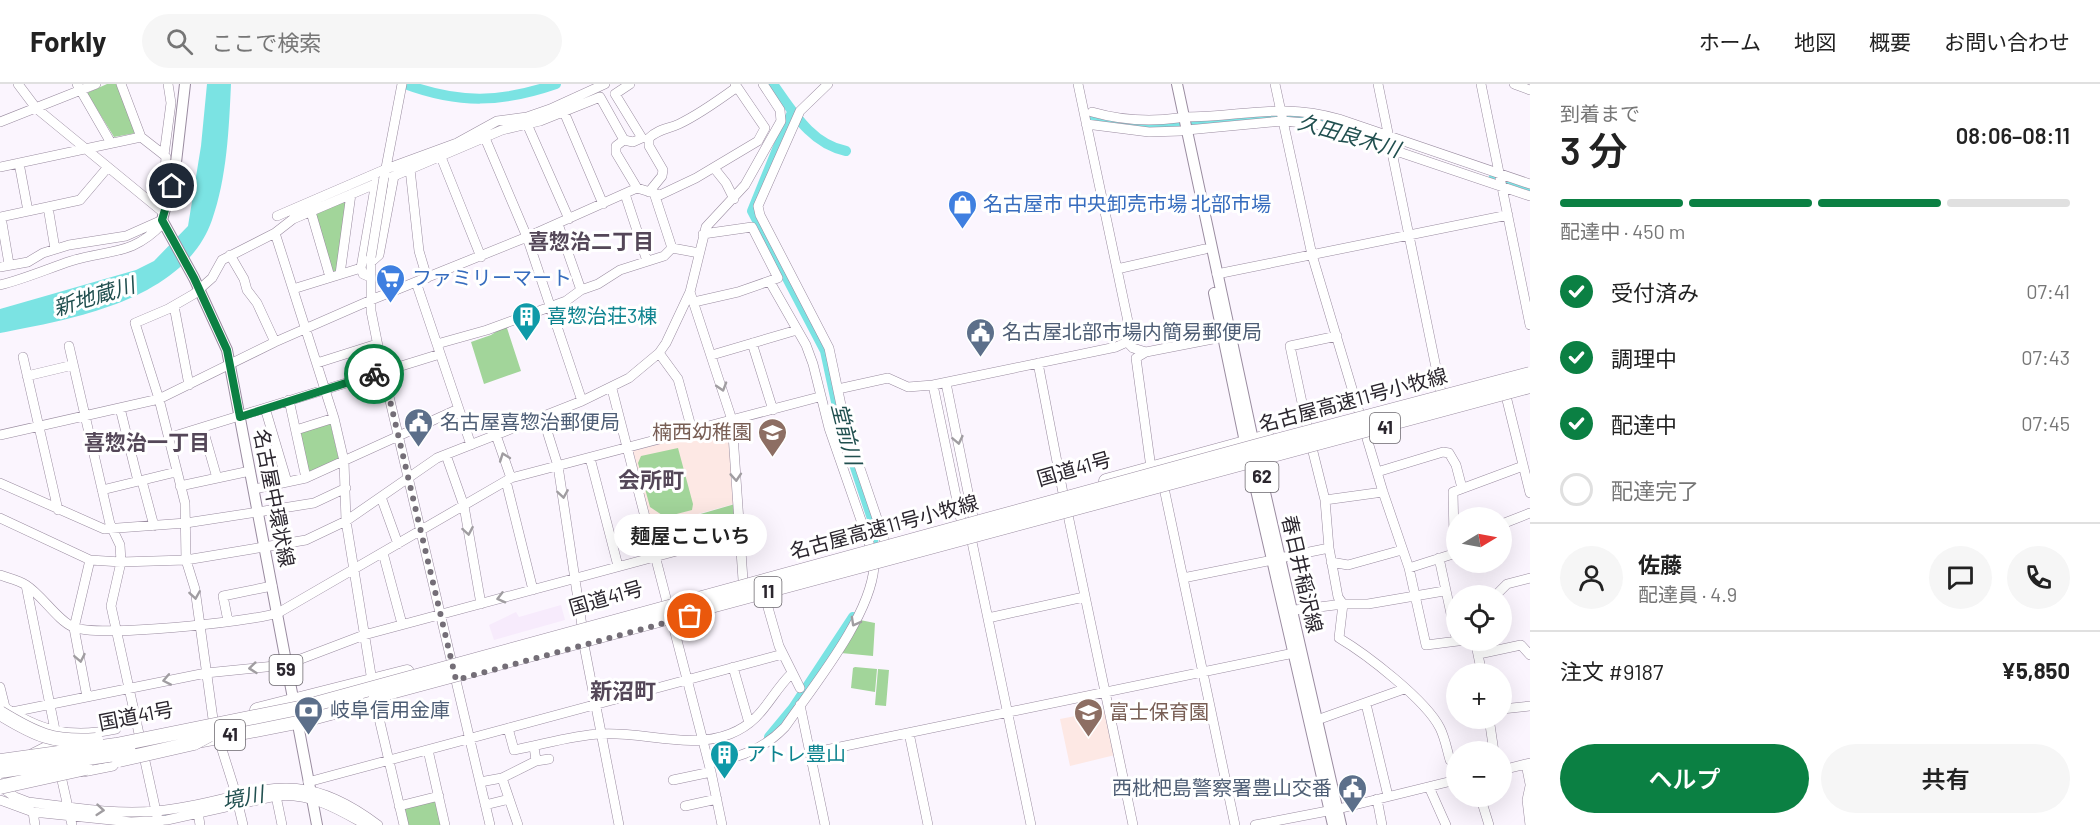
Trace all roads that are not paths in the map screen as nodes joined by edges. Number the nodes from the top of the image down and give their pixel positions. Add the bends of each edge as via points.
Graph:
1 (18, 84) edge
2 (96, 84) edge
3 (121, 84) edge
4 (168, 84) edge
5 (185, 84) edge
6 (402, 84) edge
7 (605, 84) edge
8 (630, 84) edge
9 (763, 84) edge
10 (828, 84) edge
11 (1078, 84) edge
12 (1170, 84) edge
13 (1177, 84) edge
14 (1275, 84) edge
15 (1378, 84) edge
16 (1481, 84) edge
17 (1514, 84) edge
18 (736, 86) edge
19 (79, 87) edge
20 (1530, 90) edge
21 (36, 108) junction
22 (1280, 109) junction
23 (564, 112) junction
24 (1092, 112) dead end
25 (1282, 121) junction
26 (0, 122) edge
27 (526, 124) junction
28 (1086, 124) junction
29 (1182, 124) junction
30 (765, 128) junction
31 (1388, 136) junction
32 (141, 137) junction
33 (485, 138) junction
34 (624, 140) junction
35 (111, 143) junction
36 (778, 146) junction
37 (84, 149) junction
38 (1391, 150) junction
39 (164, 155) junction
40 (441, 158) junction
41 (19, 163) junction
42 (108, 166) junction
43 (0, 167) edge
44 (714, 168) junction
45 (410, 169) junction
46 (1500, 174) junction
47 (385, 175) junction
48 (1530, 184) edge
49 (637, 188) junction
50 (1502, 188) junction
51 (651, 193) junction
52 (351, 194) junction
53 (625, 194) junction
54 (1530, 196) edge
55 (734, 199) junction
56 (169, 201) junction
57 (603, 204) junction
58 (48, 207) junction
59 (28, 211) junction
60 (310, 212) junction
61 (1508, 215) junction
62 (277, 216) dead end
63 (0, 217) edge
64 (569, 219) junction
65 (165, 221) junction
66 (558, 224) junction
67 (275, 233) junction
68 (703, 234) junction
69 (1408, 235) junction
70 (527, 237) junction
71 (672, 248) junction
72 (3, 249) edge
73 (55, 249) junction
74 (1205, 249) junction
75 (699, 253) junction
76 (230, 255) junction
77 (1312, 255) junction
78 (481, 257) junction
79 (647, 261) junction
80 (4, 265) edge
81 (361, 268) junction
82 (1117, 269) junction
83 (1217, 274) junction
84 (335, 275) junction
85 (370, 277) junction
86 (427, 278) junction
87 (416, 282) junction
88 (770, 282) junction
89 (0, 285) edge
90 (293, 289) junction
91 (199, 290) junction
92 (581, 290) junction
93 (690, 292) junction
94 (371, 300) junction
95 (694, 302) junction
96 (174, 306) junction
97 (550, 307) junction
98 (1530, 325) edge
99 (306, 328) junction
100 (796, 330) junction
101 (1337, 336) junction
102 (1223, 337) junction
103 (275, 342) junction
104 (1127, 342) junction
105 (752, 343) junction
106 (377, 344) junction
107 (69, 346) dead end
108 (438, 349) junction
109 (659, 352) junction
110 (1146, 352) junction
111 (712, 355) junction
112 (22, 357) dead end
113 (317, 363) junction
114 (1038, 363) junction
115 (73, 365) junction
116 (230, 365) junction
117 (1530, 369) edge
118 (383, 371) junction
119 (1530, 374) edge
120 (27, 376) junction
121 (946, 383) junction
122 (189, 385) junction
123 (933, 385) junction
124 (1530, 388) edge
125 (325, 389) junction
126 (612, 389) junction
127 (838, 389) junction
128 (1441, 392) junction
129 (1506, 396) junction
130 (819, 397) junction
131 (159, 399) junction
132 (290, 400) junction
133 (582, 401) junction
134 (120, 408) junction
135 (265, 408) junction
136 (458, 409) junction
137 (773, 410) junction
138 (1361, 412) junction
139 (85, 415) junction
140 (240, 417) junction
141 (543, 417) junction
142 (334, 418) junction
143 (732, 420) junction
144 (39, 426) junction
145 (1307, 426) junction
146 (202, 429) junction
147 (296, 430) junction
148 (692, 430) junction
149 (1366, 434) junction
150 (0, 435) edge
151 (399, 435) junction
152 (496, 435) junction
153 (168, 438) junction
154 (1249, 441) junction
155 (471, 445) junction
156 (627, 447) junction
157 (1312, 448) junction
158 (446, 455) junction
159 (590, 458) junction
160 (344, 460) junction
161 (1250, 465) junction
162 (558, 466) junction
163 (1151, 468) junction
164 (1526, 469) edge
165 (250, 471) junction
166 (176, 472) junction
167 (1377, 472) junction
168 (217, 478) junction
169 (306, 478) junction
170 (409, 478) junction
171 (509, 480) junction
172 (140, 481) junction
173 (287, 482) junction
174 (0, 483) edge
175 (180, 486) junction
176 (345, 488) junction
177 (1164, 488) junction
178 (1462, 488) junction
179 (254, 489) junction
180 (102, 490) junction
181 (1063, 492) junction
182 (1383, 492) junction
183 (1530, 493) edge
184 (381, 497) junction
185 (1325, 500) junction
186 (464, 506) junction
187 (1454, 507) edge
188 (58, 510) junction
189 (258, 512) junction
190 (1530, 513) edge
191 (1068, 515) junction
192 (0, 518) edge
193 (967, 518) junction
194 (1512, 520) edge
195 (346, 521) junction
196 (186, 523) junction
197 (154, 526) junction
198 (113, 528) junction
199 (422, 531) junction
200 (740, 534) junction
201 (972, 542) junction
202 (398, 544) junction
203 (877, 544) junction
204 (266, 548) junction
205 (1329, 548) junction
206 (1402, 550) junction
207 (383, 553) junction
208 (655, 556) junction
209 (1446, 556) edge
210 (1439, 558) junction
211 (1276, 559) junction
212 (90, 560) junction
213 (186, 560) junction
214 (121, 562) junction
215 (1331, 562) junction
216 (618, 566) junction
217 (353, 567) junction
218 (1409, 568) junction
219 (870, 569) junction
220 (0, 575) edge
221 (575, 578) junction
222 (1183, 578) junction
223 (1530, 578) edge
224 (743, 580) junction
225 (26, 585) junction
226 (1506, 585) edge
227 (272, 586) junction
228 (533, 590) junction
229 (1444, 591) junction
230 (1446, 595) edge
231 (765, 597) junction
232 (1084, 597) junction
233 (1416, 597) junction
234 (667, 602) junction
235 (728, 603) junction
236 (481, 604) junction
237 (1342, 604) junction
238 (1288, 610) junction
239 (278, 613) junction
240 (442, 614) junction
241 (988, 618) junction
242 (228, 621) junction
243 (672, 621) junction
244 (402, 624) junction
245 (198, 626) junction
246 (582, 626) junction
247 (74, 628) junction
248 (117, 630) junction
249 (364, 635) junction
250 (1446, 642) edge
251 (584, 645) junction
252 (1512, 645) edge
253 (1478, 651) edge
254 (1486, 651) edge
255 (1294, 653) junction
256 (783, 654) junction
257 (1479, 654) junction
258 (1530, 655) edge
259 (452, 661) junction
260 (1480, 663) edge
261 (285, 665) junction
262 (733, 667) junction
263 (1203, 671) junction
264 (206, 673) junction
265 (791, 674) junction
266 (414, 676) junction
267 (687, 679) junction
268 (456, 680) junction
269 (372, 681) junction
270 (0, 687) edge
271 (129, 688) junction
272 (800, 688) dead end
273 (1404, 689) junction
274 (1105, 692) junction
275 (87, 697) junction
276 (375, 701) junction
277 (292, 702) junction
278 (51, 703) junction
279 (595, 704) junction
280 (1366, 704) junction
281 (800, 705) junction
282 (1530, 706) edge
283 (4, 709) edge
284 (1512, 709) edge
285 (1007, 713) junction
286 (213, 719) junction
287 (1317, 720) junction
288 (232, 722) junction
289 (297, 722) junction
290 (749, 723) junction
291 (508, 728) junction
292 (116, 729) dead end
293 (55, 731) junction
294 (909, 733) junction
295 (601, 734) junction
296 (214, 736) junction
297 (140, 738) junction
298 (469, 739) junction
299 (702, 740) junction
300 (534, 746) junction
301 (1446, 748) edge
302 (428, 750) junction
303 (33, 753) junction
304 (143, 753) junction
305 (811, 753) junction
306 (120, 757) junction
307 (0, 759) edge
308 (549, 759) dead end
309 (389, 761) junction
310 (536, 761) junction
311 (1528, 763) edge
312 (81, 764) junction
313 (1512, 767) edge
314 (710, 768) junction
315 (0, 771) edge
316 (65, 775) junction
317 (502, 778) junction
318 (673, 780) dead end
319 (480, 782) junction
320 (1446, 783) edge
321 (1530, 785) edge
322 (1, 786) edge
323 (1430, 787) junction
324 (310, 792) junction
325 (276, 796) junction
326 (439, 796) junction
327 (1388, 796) junction
328 (237, 799) junction
329 (509, 799) junction
330 (717, 799) junction
331 (1377, 799) junction
332 (0, 800) edge
333 (485, 805) junction
334 (399, 806) junction
335 (685, 806) dead end
336 (1483, 807) edge
337 (1334, 810) junction
338 (33, 812) junction
339 (198, 812) junction
340 (70, 816) edge
341 (157, 818) edge
342 (111, 823) edge
343 (35, 825) edge
344 (201, 825) edge
345 (243, 825) edge
346 (282, 825) edge
347 (317, 825) edge
348 (366, 825) edge
349 (378, 825) edge
350 (404, 825) edge
351 (445, 825) edge
352 (490, 825) edge
353 (518, 825) edge
354 (620, 825) edge
355 (722, 825) edge
356 (825, 825) edge
357 (928, 825) edge
358 (1031, 825) edge
359 (1133, 825) edge
360 (1235, 825) edge
361 (1255, 825) edge
362 (1333, 825) edge
363 (1341, 825) edge
364 (1382, 825) edge
365 (1446, 825) edge
366 (1489, 825) edge
367 (1530, 825) edge

1 - 21 street
2 - 19 street
3 - 32 street
4 - 39 street via 171,103
5 - 56 main road
6 - 47 street
7 - 47 street via 537,114 497,121
8 - 34 street via 615,94 642,138
9 - 36 street via 782,115
10 - 36 street via 800,111
11 - 28 street
12 - 29 main road, 春日井稲沢線 / 62
13 - 29 main road, 春日井稲沢線 / 62
14 - 22 street
15 - 31 street
16 - 46 street
17 - 20 street
18 - 30 street
18 - 51 street via 702,111 649,138 649,146 663,170
19 - 21 street
19 - 35 street
21 - 26 street
21 - 37 street
22 - 25 street
22 - 29 street
22 - 31 street via 1325,115
23 - 27 street
23 - 34 street via 600,97
23 - 57 street
24 - 29 street via 1114,118
25 - 29 street
25 - 38 street via 1316,124
25 - 77 street
27 - 33 street
27 - 64 street
28 - 29 street via 1149,132
28 - 82 street
29 - 74 main road, 春日井稲沢線 / 62
29 - 83 main road, 春日井稲沢線 / 62
30 - 36 street
30 - 44 street via 758,141
31 - 38 street
31 - 46 street
32 - 35 street
32 - 39 street
33 - 40 street
33 - 70 street
34 - 49 street via 616,146 616,153
35 - 37 street
36 - 55 street
36 - 127 street via 758,206 760,215 829,348
37 - 41 street
37 - 42 street
38 - 50 street
38 - 69 street
39 - 56 street via 163,197
40 - 45 street
40 - 78 street
41 - 43 street
41 - 59 street
42 - 58 street via 80,201
42 - 65 street
44 - 51 street via 660,195
44 - 55 street
45 - 47 street
45 - 86 street via 418,251
46 - 48 street
46 - 50 street
47 - 52 street
47 - 62 street
47 - 81 street
47 - 85 street, bridge
49 - 51 street
49 - 53 street
50 - 54 street
50 - 61 street
51 - 71 street
52 - 60 street
52 - 84 street
53 - 57 street
53 - 79 street
55 - 68 street
56 - 65 main road
57 - 64 street
58 - 59 street
58 - 73 street
59 - 63 street
60 - 67 street
60 - 84 street
61 - 69 street
61 - 98 street
63 - 72 street
64 - 66 street
65 - 73 street via 126,236
65 - 89 street via 144,241 122,251 70,261
65 - 91 main road, 名古屋中環状線 / 59
66 - 70 street
66 - 92 street
67 - 76 street
67 - 90 street
68 - 75 street
68 - 88 street via 752,227 778,278
69 - 77 street
69 - 128 street
70 - 78 street
70 - 97 street
71 - 75 street
71 - 79 street via 664,256
72 - 80 street
73 - 80 street via 28,262
74 - 82 street
74 - 102 main road, 春日井稲沢線 / 62
75 - 93 street
76 - 91 street
76 - 103 street
77 - 83 street
77 - 101 street
78 - 86 street
79 - 92 street
81 - 84 street
81 - 85 street
82 - 104 street via 1130,332
83 - 154 main road, 春日井稲沢線 / 62
84 - 90 street
85 - 94 street
86 - 87 street
87 - 94 street
87 - 108 street
88 - 95 street
88 - 100 street
90 - 99 street
91 - 96 street
91 - 116 main road, 名古屋中環状線 / 59
92 - 97 street
93 - 95 street
93 - 109 street via 678,322
94 - 99 street
94 - 106 street
95 - 111 street
96 - 122 street
96 - 131 street via 135,323
97 - 108 street
97 - 133 street
99 - 103 street
99 - 113 street
100 - 105 street
100 - 130 street via 813,364
101 - 138 street
101 - 145 street via 1290,346
102 - 110 street
102 - 154 main road, 春日井稲沢線 / 62
103 - 116 street
104 - 110 street
104 - 114 street
105 - 111 street
105 - 137 street
106 - 113 street
106 - 118 street
107 - 115 street
108 - 118 street
108 - 136 street
109 - 126 street
109 - 148 street via 678,379
110 - 163 street via 1136,358
111 -> 143 street
112 - 120 street
113 - 125 street
114 - 121 street
114 - 181 street
115 - 120 street
115 - 139 street
116 - 122 street
116 - 140 main road, 名古屋中環状線 / 59
117 - 128 highway, 国道41号 / 41
118 - 125 street
118 - 151 street
119 - 266 highway, 名古屋高速11号小牧線 / 11, bridge
120 - 144 street
121 - 123 street
121 -> 193 street
122 - 131 street
123 - 127 street via 908,387 888,378
123 - 193 street
124 - 129 highway, 国道41号 / 41
124 - 235 highway, 名古屋高速11号小牧線 / 11, bridge via 1270,454
125 - 132 street
125 - 142 street
126 - 133 street
126 - 156 street
127 - 203 street
128 - 138 highway, 国道41号 / 41
129 - 149 highway, 国道41号 / 41
129 - 164 street
130 - 137 street
130 - 203 street via 846,482
131 - 134 street
131 - 153 street
132 - 135 street
132 - 147 street
133 - 141 street
134 - 139 street
134 - 172 street
135 - 140 street
135 - 173 street
136 - 151 street
136 - 155 street
137 - 143 street
138 - 145 highway, 国道41号 / 41
138 - 149 street
139 - 144 street
139 - 180 street
140 - 146 street
140 - 165 main road, 名古屋中環状線 / 59
141 - 152 street
141 - 162 street
142 - 147 street
142 - 160 street
143 - 148 street
143 -> 200 street
144 - 150 street
144 - 188 street
145 - 154 highway, 国道41号 / 41
146 - 153 street
146 - 168 street
147 - 169 street
148 - 156 street
149 - 157 highway, 国道41号 / 41
149 - 167 street
151 - 160 street
151 - 170 street
152 - 155 street
171 -> 152 street
153 - 166 street
154 - 161 main road, 春日井稲沢線 / 62
154 - 163 highway, 国道41号 / 41
155 - 158 street
156 - 159 street
156 - 208 street
157 - 161 highway, 国道41号 / 41
157 - 185 street
158 - 170 street
158 - 186 street
159 - 162 street
159 - 216 street
160 - 169 street
160 - 176 street
161 - 177 highway, 国道41号 / 41
161 - 211 main road, 春日井稲沢線 / 62
161 - 235 highway, bridge via 1234,465 1173,482 1166,479 1113,492 733,597
162 - 171 street
162 -> 221 street
163 - 181 highway, 国道41号 / 41
164 - 178 street
164 - 183 street
165 - 168 street
165 - 179 main road, 名古屋中環状線 / 59
166 - 172 street
166 - 175 street
167 - 178 street via 1449,453
167 - 182 street
168 - 175 street
169 - 173 street
170 - 184 street
170 - 199 street
171 - 186 street
171 - 228 street
172 - 180 street
172 - 197 street
173 - 179 street
174 - 188 street
175 - 196 street
176 - 189 street via 314,503
176 - 195 street
177 - 191 highway, 国道41号 / 41
177 - 222 street
178 - 187 street via 1453,492
179 - 189 main road, 名古屋中環状線 / 59
180 - 198 street
181 - 193 highway, 国道41号 / 41
182 - 185 street
182 - 206 street
184 - 195 street
184 - 202 street
185 - 205 street
186 - 199 street
186 -> 236 street
188 - 198 street via 95,527
189 - 196 street
189 - 204 main road, 名古屋中環状線 / 59
190 - 194 street
191 - 201 highway, 国道41号 / 41
191 - 232 street
192 - 212 street
193 - 201 street
193 - 203 highway, 国道41号 / 41
195 - 204 street via 306,540
195 - 217 street
196 - 197 street
196 - 213 street
197 - 198 street
198 - 214 street
199 - 202 street
199 - 240 street
200 - 208 street
200 - 224 street
201 - 219 highway, 国道41号 / 41
201 - 241 street
202 - 207 street
203 - 224 highway, 国道41号 / 41
203 - 266 highway, bridge via 734,586 730,594 426,678
204 - 213 street
204 - 227 main road, 名古屋中環状線 / 59
205 - 211 street
205 - 215 street
206 - 215 street via 1348,565
206 - 218 street
207 - 217 street
207 - 244 street
208 - 216 street
208 - 234 street
209 - 210 street
210 - 218 street
210 - 229 street
211 - 222 street
211 - 238 main road, 春日井稲沢線 / 62
212 - 214 street
212 - 247 street
213 - 214 street
213 -> 245 street via 195,589
214 - 248 street via 111,606
215 - 237 street
216 - 221 street
217 - 239 street
217 - 249 street
218 - 233 street
219 - 231 highway, 国道41号 / 41
219 -> 281 street via 873,582 856,621
220 - 225 street
221 - 228 street
221 - 246 street
222 - 263 street
223 - 226 street
224 - 234 highway, 国道41号 / 41
225 - 247 street
225 - 278 street
227 - 239 main road, 名古屋中環状線 / 59
227 - 242 street via 223,596
228 -> 236 street
229 - 230 street
229 - 233 street
231 - 243 highway, 国道41号 / 41
231 - 256 street
232 - 241 street
232 - 274 street
233 - 237 street
233 - 250 street via 1426,645
234 - 246 highway, 国道41号 / 41
235 - 296 highway, 名古屋高速11号小牧線 / 11, bridge via 429,684
236 - 240 street
237 - 238 street
237 - 273 street via 1339,638
238 - 255 main road, 春日井稲沢線 / 62
238 - 287 main road, 春日井稲沢線 / 62
239 - 242 street
239 - 261 main road, 名古屋中環状線 / 59
240 - 244 street
240 - 259 street
241 - 285 street
242 - 245 street
243 - 251 highway, 国道41号 / 41
243 - 267 street
244 - 249 street
245 - 248 street
245 - 264 street
246 - 259 highway, 国道41号 / 41
247 - 248 street
247 -> 275 street
248 - 271 street
249 - 261 street
249 - 269 street
251 - 268 highway, 国道41号 / 41
251 - 279 street
252 - 258 street via 1521,645
253 - 257 street
254 - 257 street
255 - 263 street
255 - 337 main road, 春日井稲沢線 / 62
256 - 262 street
256 - 265 street
257 - 260 street
259 - 268 street
259 - 269 highway, 国道41号 / 41
261 -> 264 street
261 - 277 main road, 名古屋中環状線 / 59
262 - 267 street
262 - 290 street
263 - 274 street
263 - 360 street
264 -> 271 street
264 - 286 street
265 - 272 street
265 - 290 street via 766,709
266 - 288 highway, 名古屋高速11号小牧線 / 11, bridge
267 - 279 street
267 - 299 street
268 - 276 highway, 国道41号 / 41
268 - 298 street
269 - 277 highway, 国道41号 / 41
270 - 283 street
271 - 275 street
271 - 297 street
273 - 280 street
273 - 301 street via 1430,714
274 - 285 street
274 - 359 street
275 - 278 street
276 - 289 highway, 国道41号 / 41
276 - 309 street
277 - 286 highway, 国道41号 / 41
277 - 289 main road, 名古屋中環状線 / 59
278 - 283 street
278 - 293 street
279 - 291 street
279 - 295 street
280 - 287 street
280 - 327 street
281 - 305 street
281 - 314 street via 771,741
282 - 284 street
283 - 288 highway, bridge via 35,734 62,741
283 - 293 street
285 - 294 street
285 - 358 street
286 - 297 highway, 国道41号 / 41
287 - 337 main road, 春日井稲沢線 / 62
288 - 307 highway, 名古屋高速11号小牧線 / 11, bridge via 116,745
289 - 296 highway, 国道41号 / 41
289 - 324 main road, 名古屋中環状線 / 59
290 - 299 street via 729,735
291 - 298 street
291 - 300 street via 514,750
292 - 293 street
293 - 303 street via 53,742
294 - 305 street
294 - 357 street
295 - 299 street
295 - 300 street
295 - 354 street
296 - 304 highway, 国道41号 / 41
296 - 315 highway, 名古屋高速11号小牧線 / 11, bridge
296 - 322 highway, bridge
296 - 328 street
297 - 303 highway, 国道41号 / 41
297 - 304 street
298 - 302 street
298 - 319 street
299 - 314 street
300 - 310 street
302 - 309 street
302 - 326 street
303 - 307 highway, 国道41号 / 41
304 - 306 highway, 国道41号 / 41
304 - 341 street
305 - 356 street
306 - 312 highway, 国道41号 / 41
306 - 316 street via 112,766
308 - 310 street
309 - 324 street
309 - 334 street
310 - 317 street
311 - 313 street
311 - 321 street
312 - 316 street
312 - 322 highway, 国道41号 / 41
314 - 318 street
314 - 330 street
316 - 322 street
316 - 340 street
317 - 319 street
317 - 329 street
319 - 333 street
320 - 323 street
321 - 367 street
322 - 340 street via 15,797
323 - 327 street
323 - 365 street
324 - 325 street
324 - 328 street via 279,786
324 - 347 main road, 名古屋中環状線 / 59
324 - 348 street
324 - 349 street via 351,808
325 - 328 street
325 - 346 street
326 - 334 street
326 - 351 street
327 - 331 street
328 - 339 street
328 - 341 street
328 - 345 street
329 - 333 street
329 - 353 street
330 - 335 street
330 - 355 street
331 - 337 street
331 - 364 street
332 - 338 street
333 - 352 street
334 - 350 street
336 - 366 street
337 - 361 street
337 - 362 main road, 春日井稲沢線 / 62
337 - 363 main road, 春日井稲沢線 / 62
338 - 340 street
338 - 343 street
339 - 341 street
339 - 344 street
340 -> 341 street via 136,813
340 - 342 street
341 - 342 street

